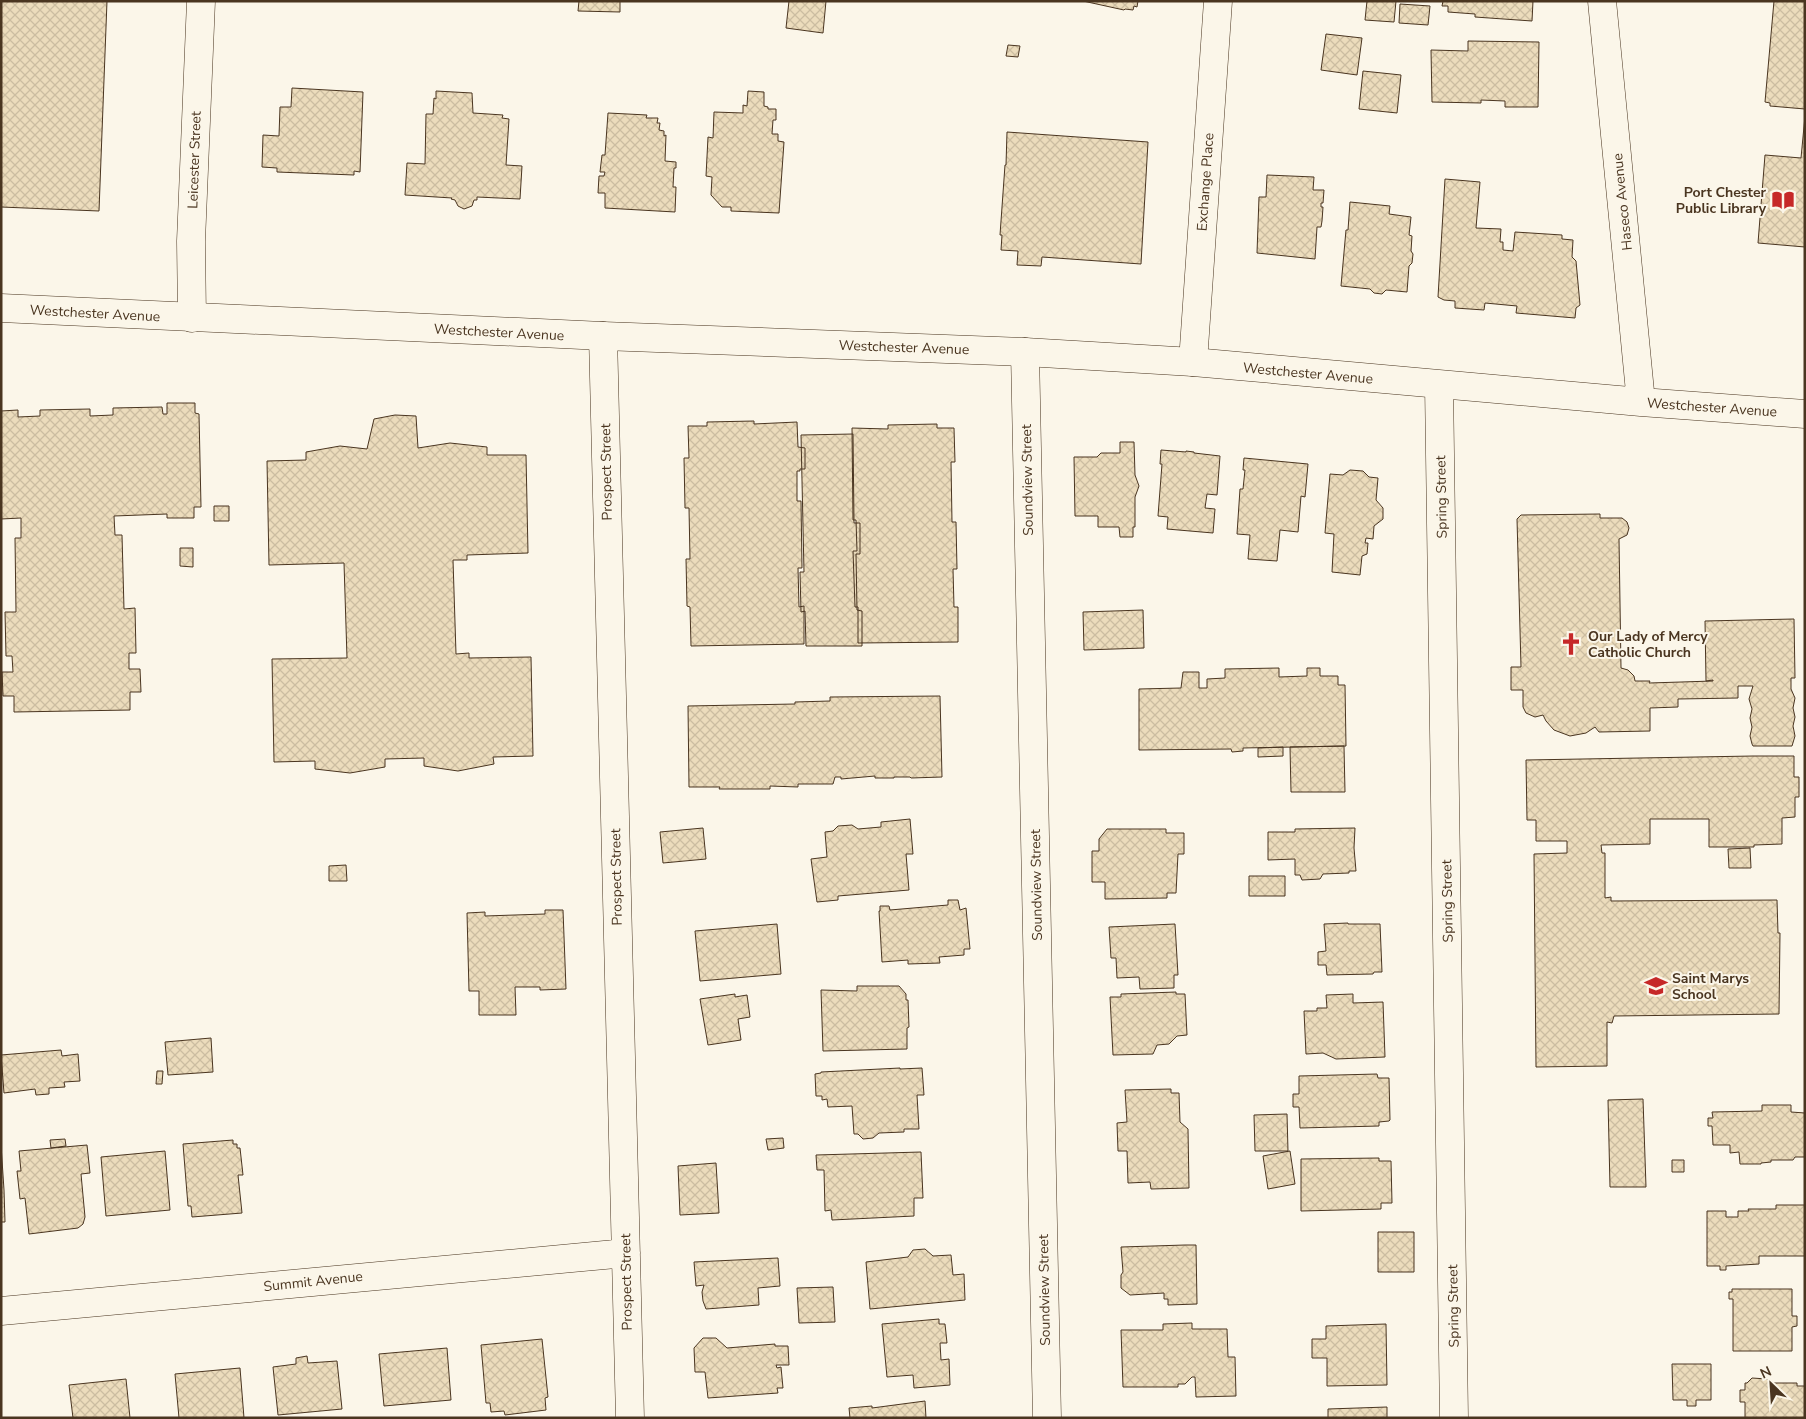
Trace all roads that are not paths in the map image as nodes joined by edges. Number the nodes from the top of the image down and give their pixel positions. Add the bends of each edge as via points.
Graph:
1 (201, 1) edge
2 (1218, 1) edge
3 (1602, 1) edge
4 (1, 308) edge
5 (192, 318) junction
6 (603, 336) junction
7 (1025, 352) junction
8 (1193, 362) junction
9 (1439, 385) junction
10 (1641, 402) junction
11 (1805, 414) edge
12 (626, 1253) junction
13 (1, 1311) edge
14 (630, 1418) edge
15 (1046, 1418) edge
16 (1454, 1418) edge

1 - 5 street, Leicester Street via 191,241
2 - 8 street, Exchange Place
3 - 10 street, Haseco Avenue
4 - 5 street, Westchester Avenue
5 - 6 street, Westchester Avenue
6 - 7 street, Westchester Avenue
6 - 12 street, Prospect Street
7 - 8 street, Westchester Avenue
7 - 15 street, Soundview Street
8 - 9 street, Westchester Avenue
9 - 10 street, Westchester Avenue
9 - 16 street, Spring Street
10 - 11 street, Westchester Avenue
12 - 13 street, Summit Avenue
12 - 14 street, Prospect Street

